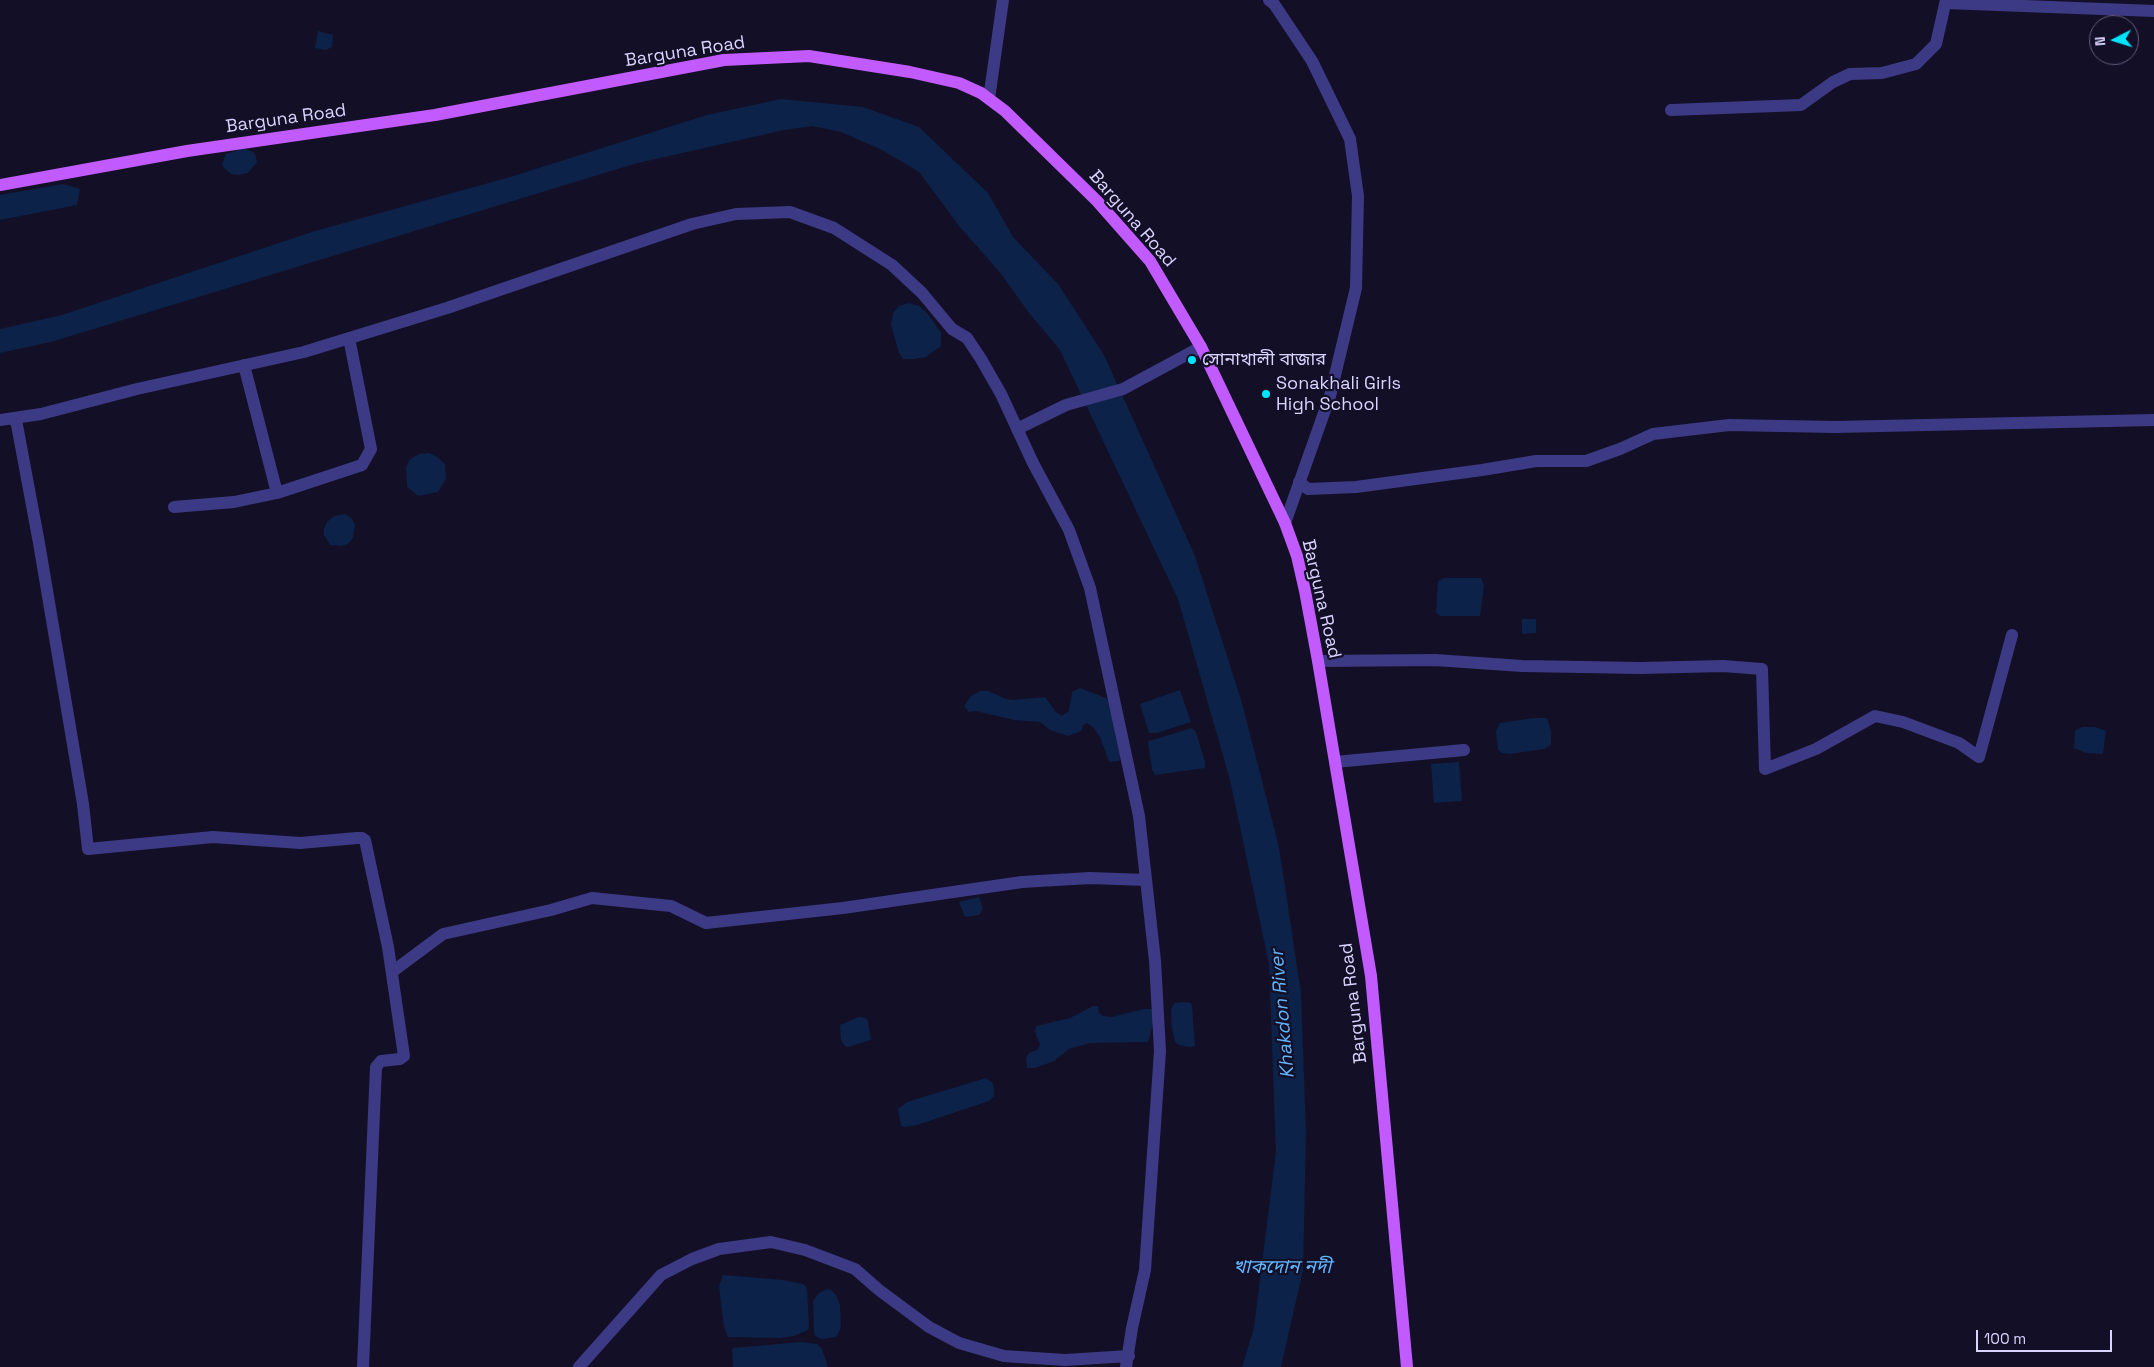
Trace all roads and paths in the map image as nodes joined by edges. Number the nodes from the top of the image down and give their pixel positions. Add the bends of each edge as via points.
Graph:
1 (1003, 0) edge
2 (1269, 0) edge
3 (1946, 2) edge
4 (2154, 11) edge
5 (989, 98) junction
6 (1671, 110) dead end
7 (0, 185) edge
8 (348, 338) junction
9 (1201, 347) junction
10 (244, 365) junction
11 (14, 418) junction
12 (0, 420) edge
13 (2154, 420) edge
14 (1017, 429) junction
15 (1299, 482) junction
16 (277, 493) junction
17 (174, 508) dead end
18 (1285, 523) junction
19 (2012, 635) dead end
20 (1318, 661) junction
21 (1464, 750) dead end
22 (1335, 762) junction
23 (1146, 880) junction
24 (392, 972) junction
25 (1127, 1362) edge
26 (363, 1367) edge
27 (579, 1367) edge
28 (1407, 1367) edge

1 - 5 street
2 - 15 street via 1312,61 1350,139 1358,196 1356,288 1330,396
3 - 4 street
3 - 6 street via 1936,44 1916,64 1882,73 1850,74 1801,105
5 - 7 main road, Barguna Road via 959,82 809,56 724,60 435,115 187,151
5 - 9 main road, Barguna Road via 1097,201 1150,261
8 - 10 street
8 - 14 street via 447,308 692,224 736,214 790,212 834,228 892,265 922,293 952,329 967,338 1001,394
8 - 16 street via 371,449 362,465
9 - 14 street via 1123,389 1066,405
9 - 18 main road, Barguna Road
10 - 11 street
10 - 16 street
11 - 12 street
11 - 24 street via 39,543 88,849 214,837 300,843 362,838
13 - 15 street via 1835,427 1729,425 1653,434 1586,461 1536,461 1356,487 1308,489
14 - 23 street via 1069,530 1090,588 1139,816
15 - 18 street
16 - 17 street via 234,502
18 - 20 main road, Barguna Road via 1305,590
19 - 20 street via 1979,757 1959,743 1912,725 1874,716 1816,749 1765,769 1762,668 1522,666 1435,660
20 - 22 main road, Barguna Road
21 - 22 street
22 - 28 main road, Barguna Road via 1371,976
23 - 24 street via 1090,878 1022,882 843,908 706,922 671,906 592,898 443,934
23 - 25 street via 1160,1051 1145,1270
24 - 26 street via 404,1056 381,1061 376,1067
25 - 27 street via 1004,1356 959,1343 929,1327 855,1269 805,1250 771,1242 719,1249 661,1275

